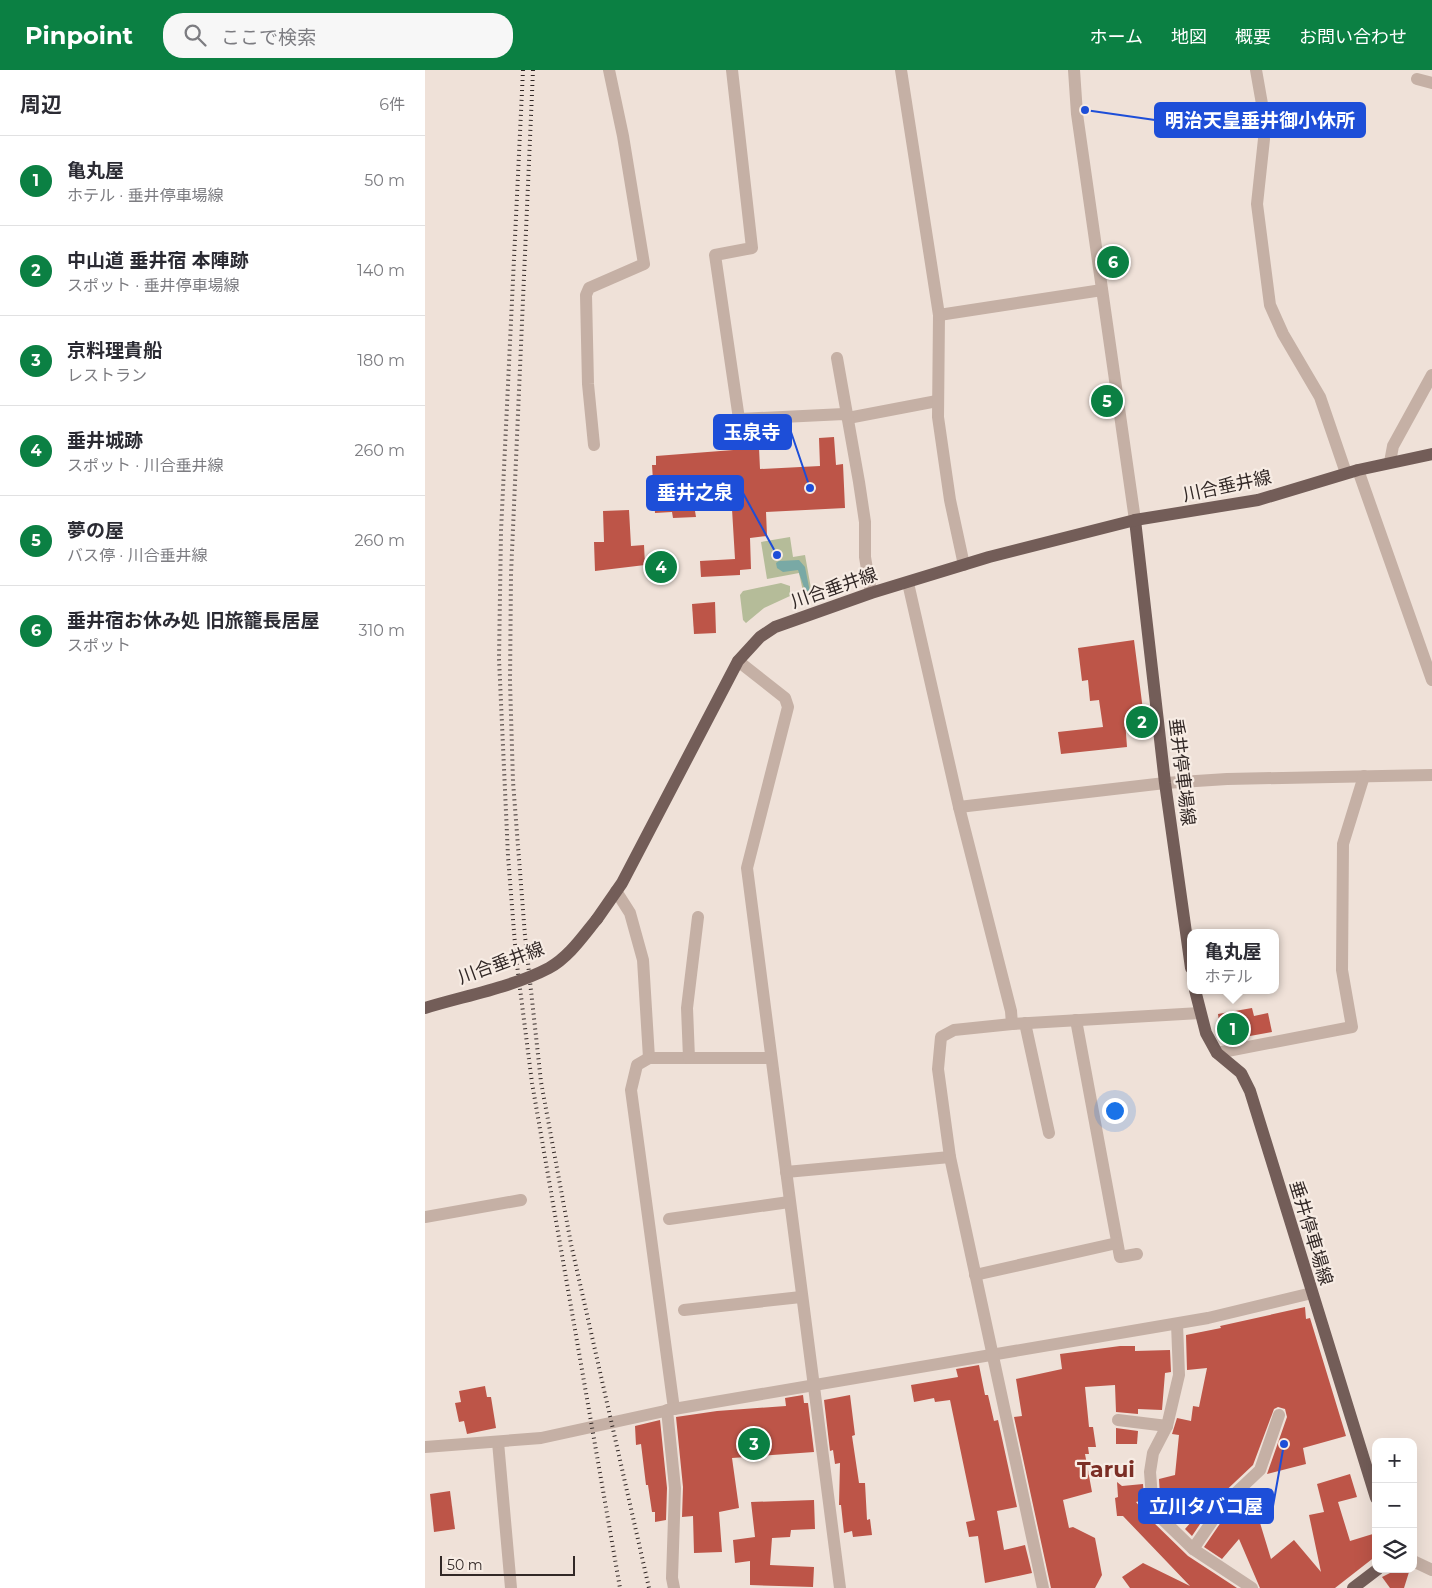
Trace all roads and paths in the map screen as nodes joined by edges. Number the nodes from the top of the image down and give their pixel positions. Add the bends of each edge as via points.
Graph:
1 (609, 70) edge
2 (732, 70) edge
3 (901, 70) edge
4 (1074, 70) edge
5 (1256, 70) edge
6 (1417, 79) dead end
7 (1432, 83) edge
8 (1102, 290) junction
9 (939, 315) junction
10 (837, 358) dead end
11 (1432, 375) edge
12 (937, 401) junction
13 (848, 418) junction
14 (594, 445) dead end
15 (1432, 454) edge
16 (1390, 462) junction
17 (1352, 472) junction
18 (1135, 520) junction
19 (964, 565) junction
20 (908, 582) junction
21 (871, 593) junction
22 (738, 661) junction
23 (1432, 680) edge
24 (1432, 774) edge
25 (1364, 776) junction
26 (1165, 783) junction
27 (959, 806) junction
28 (616, 891) junction
29 (698, 917) dead end
30 (1187, 940) edge
31 (1196, 994) edge
32 (425, 1008) edge
33 (1200, 1013) junction
34 (1076, 1020) junction
35 (1025, 1023) junction
36 (1012, 1024) junction
37 (1217, 1053) junction
38 (649, 1058) junction
39 (689, 1058) junction
40 (771, 1058) junction
41 (1049, 1133) dead end
42 (950, 1157) junction
43 (786, 1172) junction
44 (521, 1200) dead end
45 (789, 1202) junction
46 (425, 1217) edge
47 (669, 1219) dead end
48 (1117, 1243) junction
49 (1137, 1254) dead end
50 (975, 1275) junction
51 (1312, 1293) junction
52 (801, 1297) junction
53 (684, 1310) dead end
54 (1177, 1324) junction
55 (991, 1354) junction
56 (812, 1384) junction
57 (670, 1410) junction
58 (1279, 1415) dead end
59 (1118, 1420) dead end
60 (1167, 1426) junction
61 (498, 1442) junction
62 (425, 1447) edge
63 (1372, 1485) edge
64 (1193, 1549) junction
65 (1417, 1563) edge
66 (1432, 1570) edge
67 (1373, 1573) edge
68 (511, 1588) edge
69 (674, 1588) edge
70 (840, 1588) edge
71 (1043, 1588) edge
72 (1252, 1588) edge
73 (1353, 1588) edge

1 - 14 street via 644,264 589,288 586,295 588,384
2 - 13 street via 752,248 715,255 739,419 844,414
3 - 9 street
4 - 8 street via 1077,114
5 - 17 street via 1263,104 1264,139 1257,204 1270,306 1320,397
6 - 7 street
8 - 9 street
8 - 18 street
9 - 12 street
10 - 13 street
11 - 16 street via 1393,446
12 - 13 street
12 - 19 street via 950,500
13 - 21 street via 865,522 865,557
15 - 16 main road, 川合垂井線
16 - 17 main road, 川合垂井線
17 - 18 main road, 川合垂井線 via 1258,500
17 - 23 street
18 - 19 main road, 川合垂井線
18 - 26 main road, 垂井停車場線
19 - 20 main road, 川合垂井線
20 - 21 main road, 川合垂井線
20 - 27 street
21 - 22 main road, 川合垂井線 via 775,627 760,637
22 - 28 main road, 川合垂井線
22 - 40 street via 785,698 788,707 747,868
24 - 25 street
25 - 26 street
25 - 37 street via 1343,844 1342,970 1352,1027
26 - 27 street
26 - 30 main road, 垂井停車場線
27 - 36 street
28 - 32 main road, 川合垂井線, bridge via 570,952 550,968
28 - 38 street via 631,913 643,960
29 - 39 street via 687,1008
31 - 33 main road, 垂井停車場線
33 - 34 street
33 - 37 main road, 垂井停車場線
34 - 35 street
34 - 48 street
35 - 36 street
35 - 41 street
36 - 42 street via 955,1030 941,1037 938,1069
37 - 51 main road, 垂井停車場線 via 1241,1073 1250,1091
38 - 39 street
38 - 57 street via 637,1066 631,1090
39 - 40 street
40 - 43 street
42 - 43 street
42 - 50 street
43 - 45 street
44 - 46 street
45 - 47 street
45 - 52 street
48 - 49 street via 1120,1257
48 - 50 street
50 - 55 street
51 - 54 street
51 - 63 main road, 垂井停車場線
52 - 53 street
52 - 56 street
54 - 55 street
54 - 60 street via 1179,1375
55 - 56 street
55 - 71 street
56 - 57 street
56 - 70 street
57 - 61 street via 541,1438
57 - 69 street via 675,1488
58 - 64 street via 1260,1470 1224,1504
59 - 60 street
60 - 64 street via 1153,1453 1150,1472 1152,1498 1157,1514
61 - 62 street
61 - 68 street
64 - 72 street
65 - 66 street
67 - 73 main road

